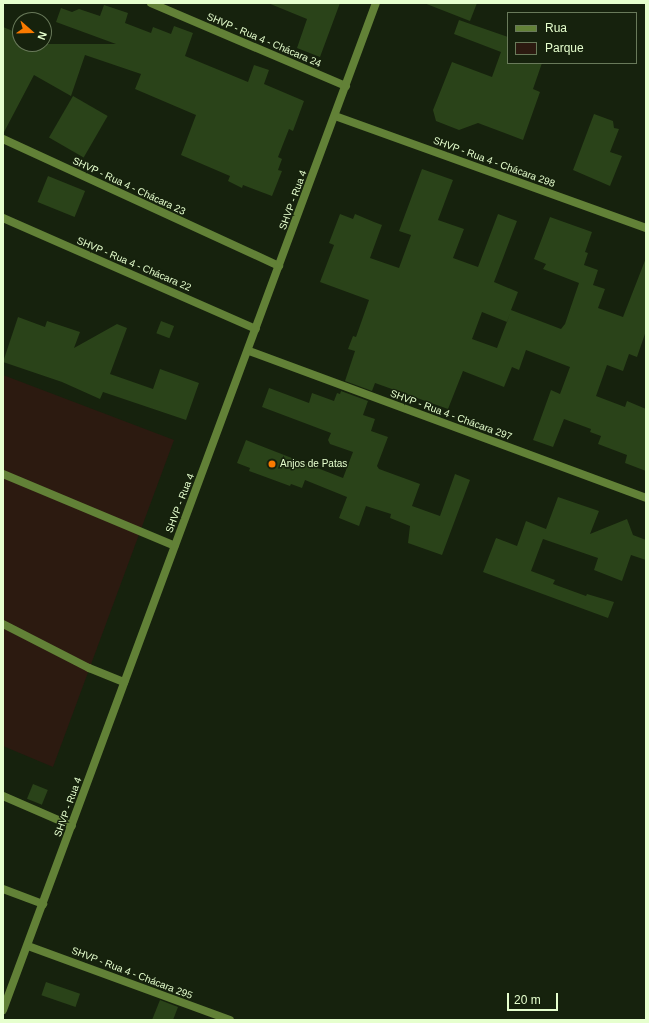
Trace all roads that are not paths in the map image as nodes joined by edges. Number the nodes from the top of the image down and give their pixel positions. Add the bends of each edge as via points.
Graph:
1 (151, 3) edge
2 (376, 3) edge
3 (346, 86) junction
4 (335, 116) junction
5 (3, 139) edge
6 (3, 218) edge
7 (646, 228) edge
8 (280, 266) junction
9 (256, 329) junction
10 (249, 351) junction
11 (3, 474) edge
12 (646, 498) edge
13 (175, 546) junction
14 (3, 624) edge
15 (124, 682) junction
16 (3, 796) edge
17 (72, 826) junction
18 (7, 890) edge
19 (43, 904) junction
20 (28, 946) junction
21 (3, 1010) edge
22 (230, 1020) edge

1 - 3 street, SHVP - Rua 4 - Chácara 24
2 - 3 street, SHVP - Rua 4
3 - 4 street, SHVP - Rua 4
4 - 7 street, SHVP - Rua 4 - Chácara 298
4 - 8 street, SHVP - Rua 4
5 - 8 street, SHVP - Rua 4 - Chácara 23
6 - 9 street, SHVP - Rua 4 - Chácara 22
8 - 9 street, SHVP - Rua 4
9 - 10 street, SHVP - Rua 4
10 - 12 street, SHVP - Rua 4 - Chácara 297
10 - 13 street, SHVP - Rua 4
11 - 13 street
13 - 15 street, SHVP - Rua 4
14 - 15 street via 90,668
15 - 17 street, SHVP - Rua 4
16 - 17 street
17 - 19 street, SHVP - Rua 4
18 - 19 street
19 - 20 street, SHVP - Rua 4
20 - 21 street, SHVP - Rua 4
20 - 22 street, SHVP - Rua 4 - Chácara 295

